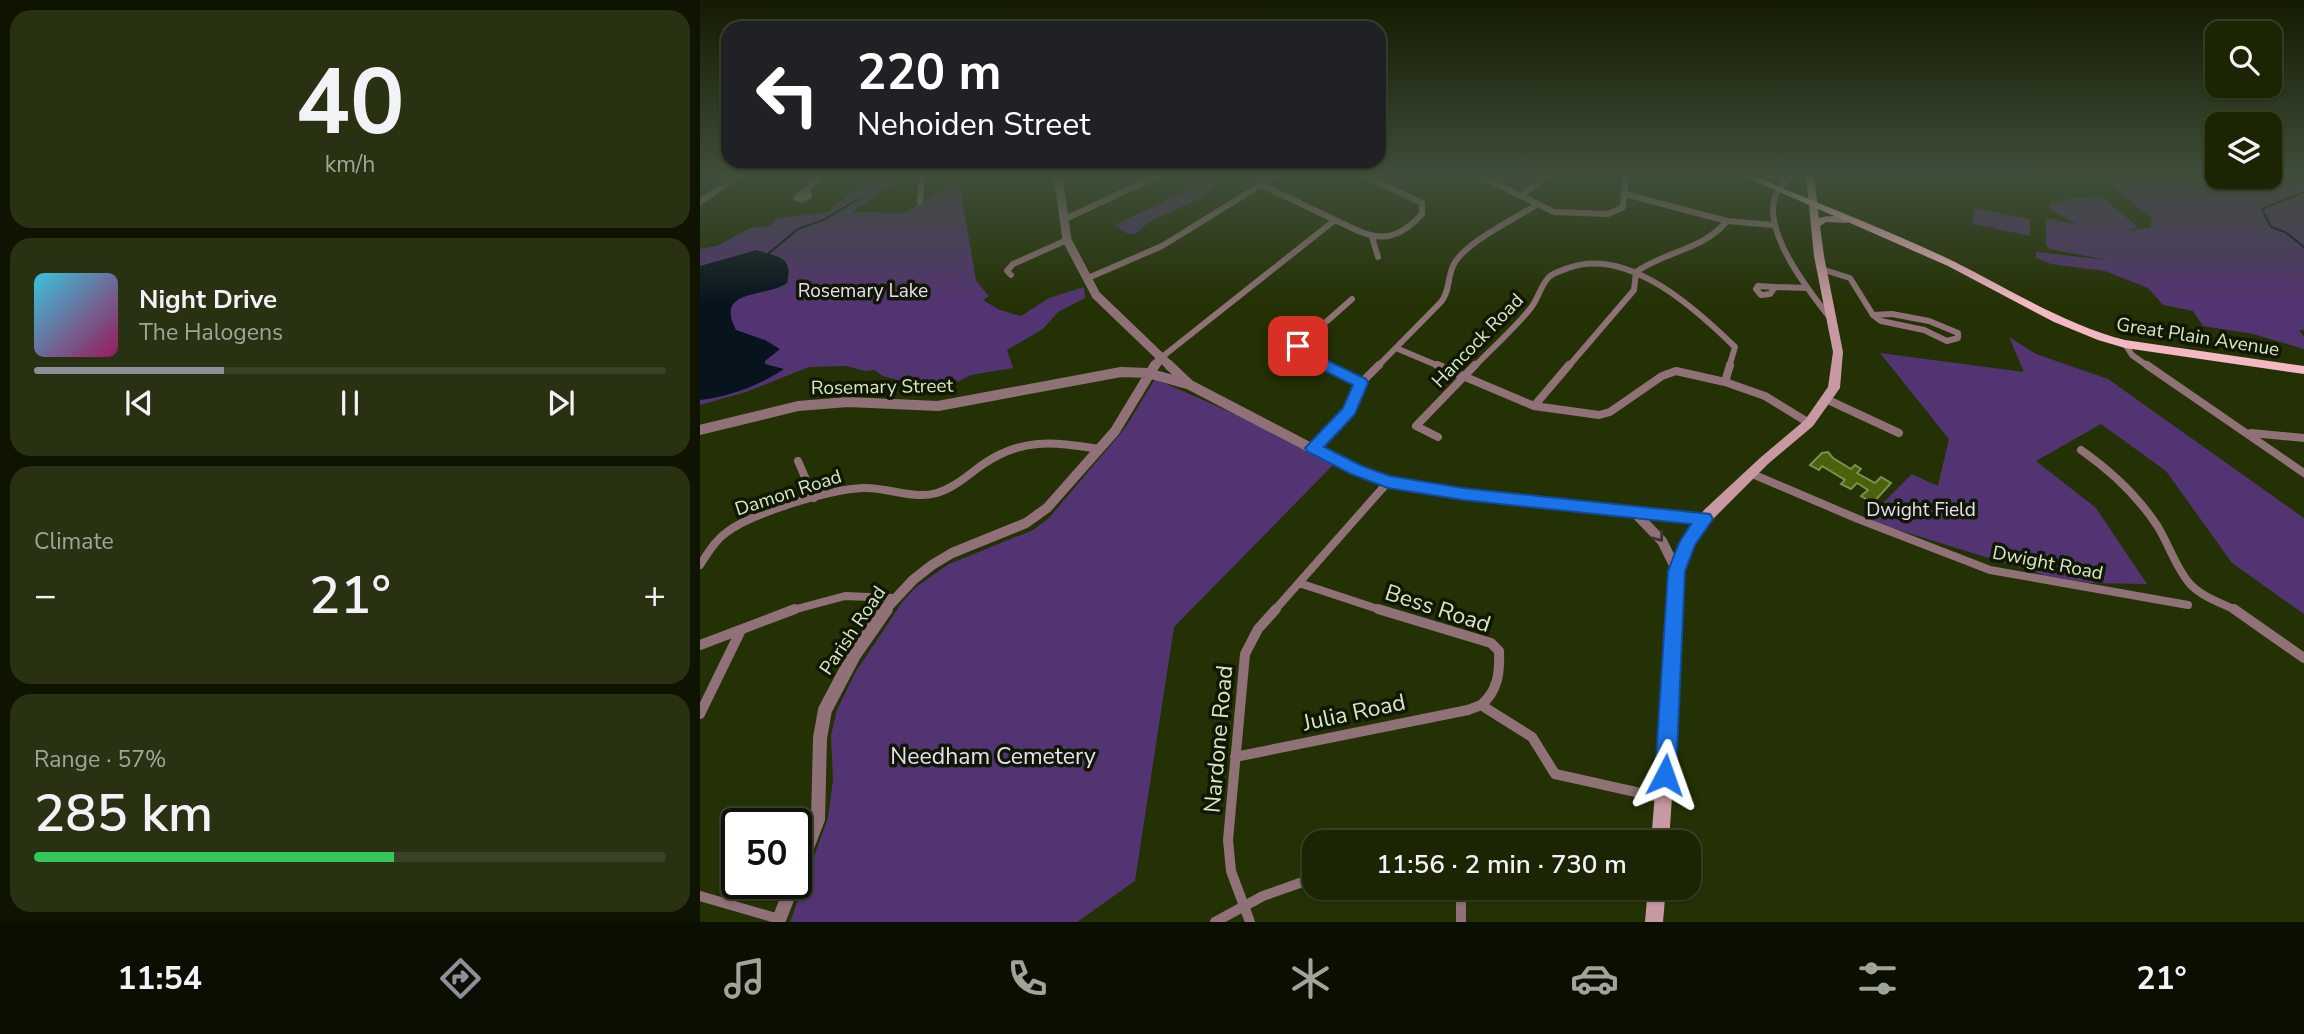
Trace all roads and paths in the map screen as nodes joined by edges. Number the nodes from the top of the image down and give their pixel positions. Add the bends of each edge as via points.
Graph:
1 (1067, 218) edge
2 (1207, 218) edge
3 (1331, 218) edge
4 (1416, 218) edge
5 (1515, 218) edge
6 (1719, 218) edge
7 (1773, 218) edge
8 (1814, 218) edge
9 (1841, 218) edge
10 (1063, 220) joint
11 (1335, 220) junction
12 (1727, 220) junction
13 (1846, 220) junction
14 (1774, 225) junction
15 (1815, 226) junction
16 (1372, 237) junction
17 (1067, 240) junction
18 (1378, 257) dead end
19 (1821, 269) junction
20 (1636, 272) junction
21 (1011, 275) dead end
22 (1088, 278) junction
23 (1775, 287) dead end
24 (1807, 288) junction
25 (1352, 299) dead end
26 (1873, 315) junction
27 (1833, 322) junction
28 (2125, 344) junction
29 (1396, 348) junction
30 (1162, 357) junction
31 (2304, 370) edge
32 (1148, 373) junction
33 (1465, 377) junction
34 (1725, 382) junction
35 (1361, 383) junction
36 (1190, 385) junction
37 (1828, 400) junction
38 (1534, 406) junction
39 (1809, 423) junction
40 (700, 430) edge
41 (1899, 433) dead end
42 (2249, 433) junction
43 (1438, 437) dead end
44 (2304, 438) edge
45 (1313, 448) junction
46 (1098, 449) junction
47 (2081, 450) dead end
48 (797, 461) dead end
49 (1751, 473) junction
50 (2304, 473) edge
51 (1388, 482) junction
52 (814, 498) junction
53 (1632, 510) junction
54 (1704, 519) junction
55 (700, 565) edge
56 (1676, 571) junction
57 (1299, 583) junction
58 (894, 598) junction
59 (2188, 605) dead end
60 (741, 630) junction
61 (700, 645) edge
62 (2304, 658) edge
63 (1482, 705) junction
64 (700, 713) edge
65 (1235, 757) junction
66 (1664, 798) junction
67 (1661, 830) edge
68 (812, 831) edge
69 (1302, 881) edge
70 (700, 896) edge
71 (787, 899) edge
72 (1461, 900) edge
73 (1656, 900) edge
74 (1242, 905) junction
75 (779, 920) edge
76 (1215, 922) edge
77 (1250, 922) edge
78 (1461, 922) edge
79 (1654, 922) edge

1 - 10 street
2 - 22 street via 1161,246
3 - 11 street
4 - 16 street via 1400,234 1387,239
5 - 29 street via 1468,248 1454,265 1447,295
6 - 12 street
7 - 14 street
8 - 15 main road
9 - 13 main road, Great Plain Avenue
10 - 17 street
11 - 16 street
11 - 30 street
12 - 14 street
12 - 20 street via 1707,240
13 - 15 main road via 1826,219
13 - 28 main road, Great Plain Avenue via 1949,263 2075,328
14 - 24 street
15 - 19 main road
16 - 18 street
17 - 21 street via 1013,264 1007,271
17 - 22 street
19 - 26 street via 1837,271 1856,282
19 - 27 main road
20 - 33 street, Hancock Road via 1594,264 1551,275 1530,309
20 - 34 street via 1680,301 1734,347
20 - 38 street via 1634,290
22 - 30 street via 1102,304
23 - 24 street
24 - 27 street
25 - 35 street via 1298,346 1298,351
26 - 26 street via 1889,312 1948,326 1958,338 1947,341
27 - 37 main road via 1838,368
28 - 31 main road, Great Plain Avenue
28 - 42 street via 2132,355
29 - 33 street
29 - 35 street
30 - 32 street, Parish Road
30 - 36 street
32 - 36 street, Rosemary Street
32 - 40 street, Rosemary Street via 1090,376 938,406 848,402 798,406
32 - 46 street, Parish Road via 1124,419
33 - 38 street
33 - 43 street, Hancock Road via 1416,426
34 - 38 street via 1676,370 1611,412 1599,415
34 - 39 street via 1765,396
35 - 45 street via 1349,411
36 - 45 street
37 - 39 main road
37 - 41 street
39 - 49 main road
42 - 44 street
42 - 50 street
45 - 51 street
46 - 52 street, Damon Road via 1022,444 1005,449 939,492 918,495 861,487
46 - 58 street, Parish Road via 1031,520 932,564
47 - 62 street via 2138,499 2189,583
48 - 52 street
49 - 54 main road
49 - 59 street, Dwight Road via 1990,570
51 - 53 street
51 - 57 street, Nardone Road
52 - 55 street, Damon Road via 732,528
53 - 54 street
53 -> 56 street via 1662,541
54 - 56 main road via 1687,543
56 - 66 main road
57 - 63 street, Bess Road via 1491,643 1499,651 1500,665 1490,700
57 - 65 street, Nardone Road via 1258,629 1247,649
58 - 60 street via 845,596
58 - 68 street, Parish Road via 824,712 818,748 819,812
60 - 61 street
60 - 64 street
63 - 65 street, Julia Road
63 - 66 street via 1517,724 1543,751 1545,765 1555,775
65 - 74 street, Nardone Road via 1228,840 1231,871
66 - 67 main road
69 - 74 street
70 - 75 street
71 - 75 street
72 - 78 street
73 - 79 main road
74 - 76 street
74 - 77 street, Nardone Road

